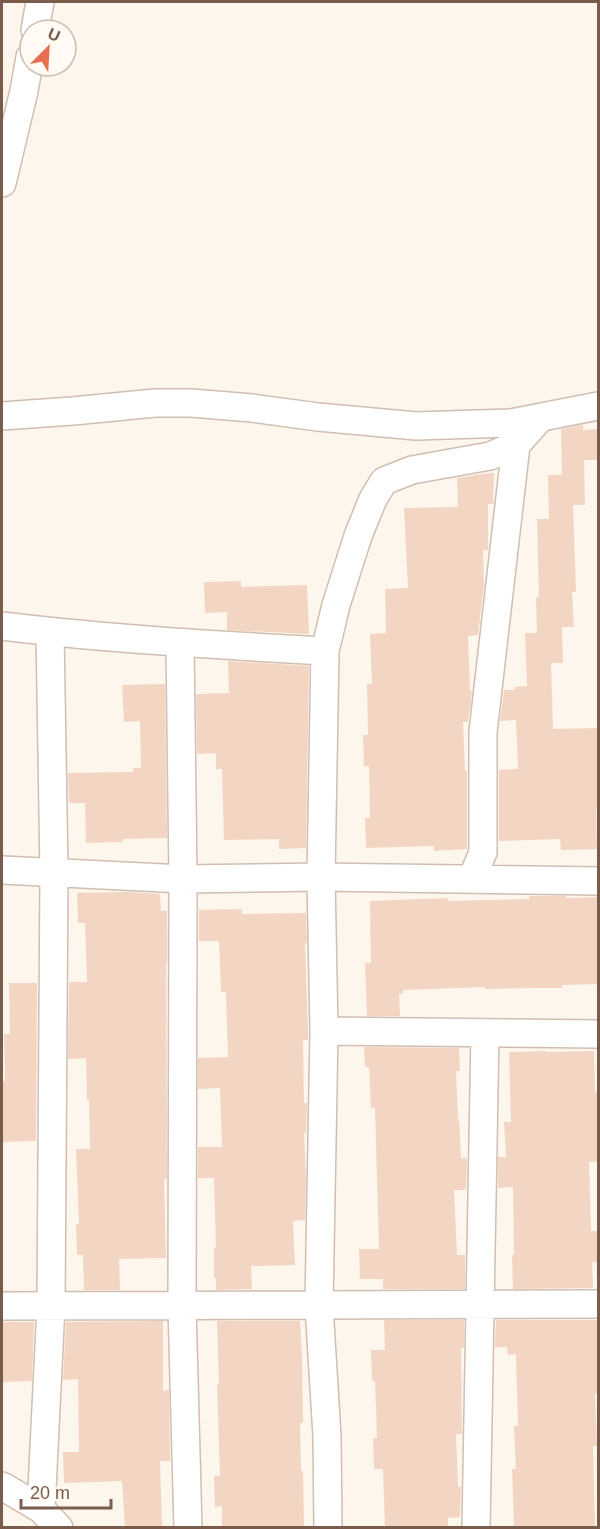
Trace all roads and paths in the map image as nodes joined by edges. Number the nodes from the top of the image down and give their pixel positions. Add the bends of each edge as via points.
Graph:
1 (40, 2) edge
2 (37, 18) edge
3 (26, 78) edge
4 (2, 183) edge
5 (598, 406) edge
6 (2, 416) edge
7 (541, 417) junction
8 (516, 445) junction
9 (2, 626) edge
10 (50, 632) junction
11 (180, 643) junction
12 (326, 651) junction
13 (2, 870) edge
14 (54, 872) junction
15 (321, 877) junction
16 (183, 879) junction
17 (472, 879) junction
18 (598, 881) edge
19 (324, 1031) junction
20 (485, 1033) junction
21 (598, 1034) edge
22 (480, 1305) junction
23 (598, 1305) edge
24 (2, 1306) edge
25 (51, 1306) junction
26 (182, 1306) junction
27 (320, 1306) junction
28 (2, 1486) edge
29 (50, 1518) edge
30 (188, 1527) edge
31 (328, 1527) edge
32 (476, 1527) edge

1 - 2 street
3 - 4 street
5 - 7 street
6 - 7 street via 155,403 252,408 416,426 511,423
7 - 8 street
8 - 12 street via 490,456 412,470 384,481 358,536
8 - 17 street via 483,732 483,852
9 - 10 street
10 - 11 street
10 - 14 street
11 - 12 street
11 - 16 street
12 - 15 street
13 - 14 street
14 - 16 street
14 - 25 street
15 - 16 street
15 - 17 street
15 - 19 street
16 - 26 street
17 - 18 street
19 - 20 street
19 - 27 street
20 - 21 street
20 - 22 street
22 - 23 street
22 - 27 street
22 - 32 street
24 - 25 street
25 - 26 street
25 - 29 street
26 - 27 street
26 - 30 street
27 - 31 street
28 - 29 street

